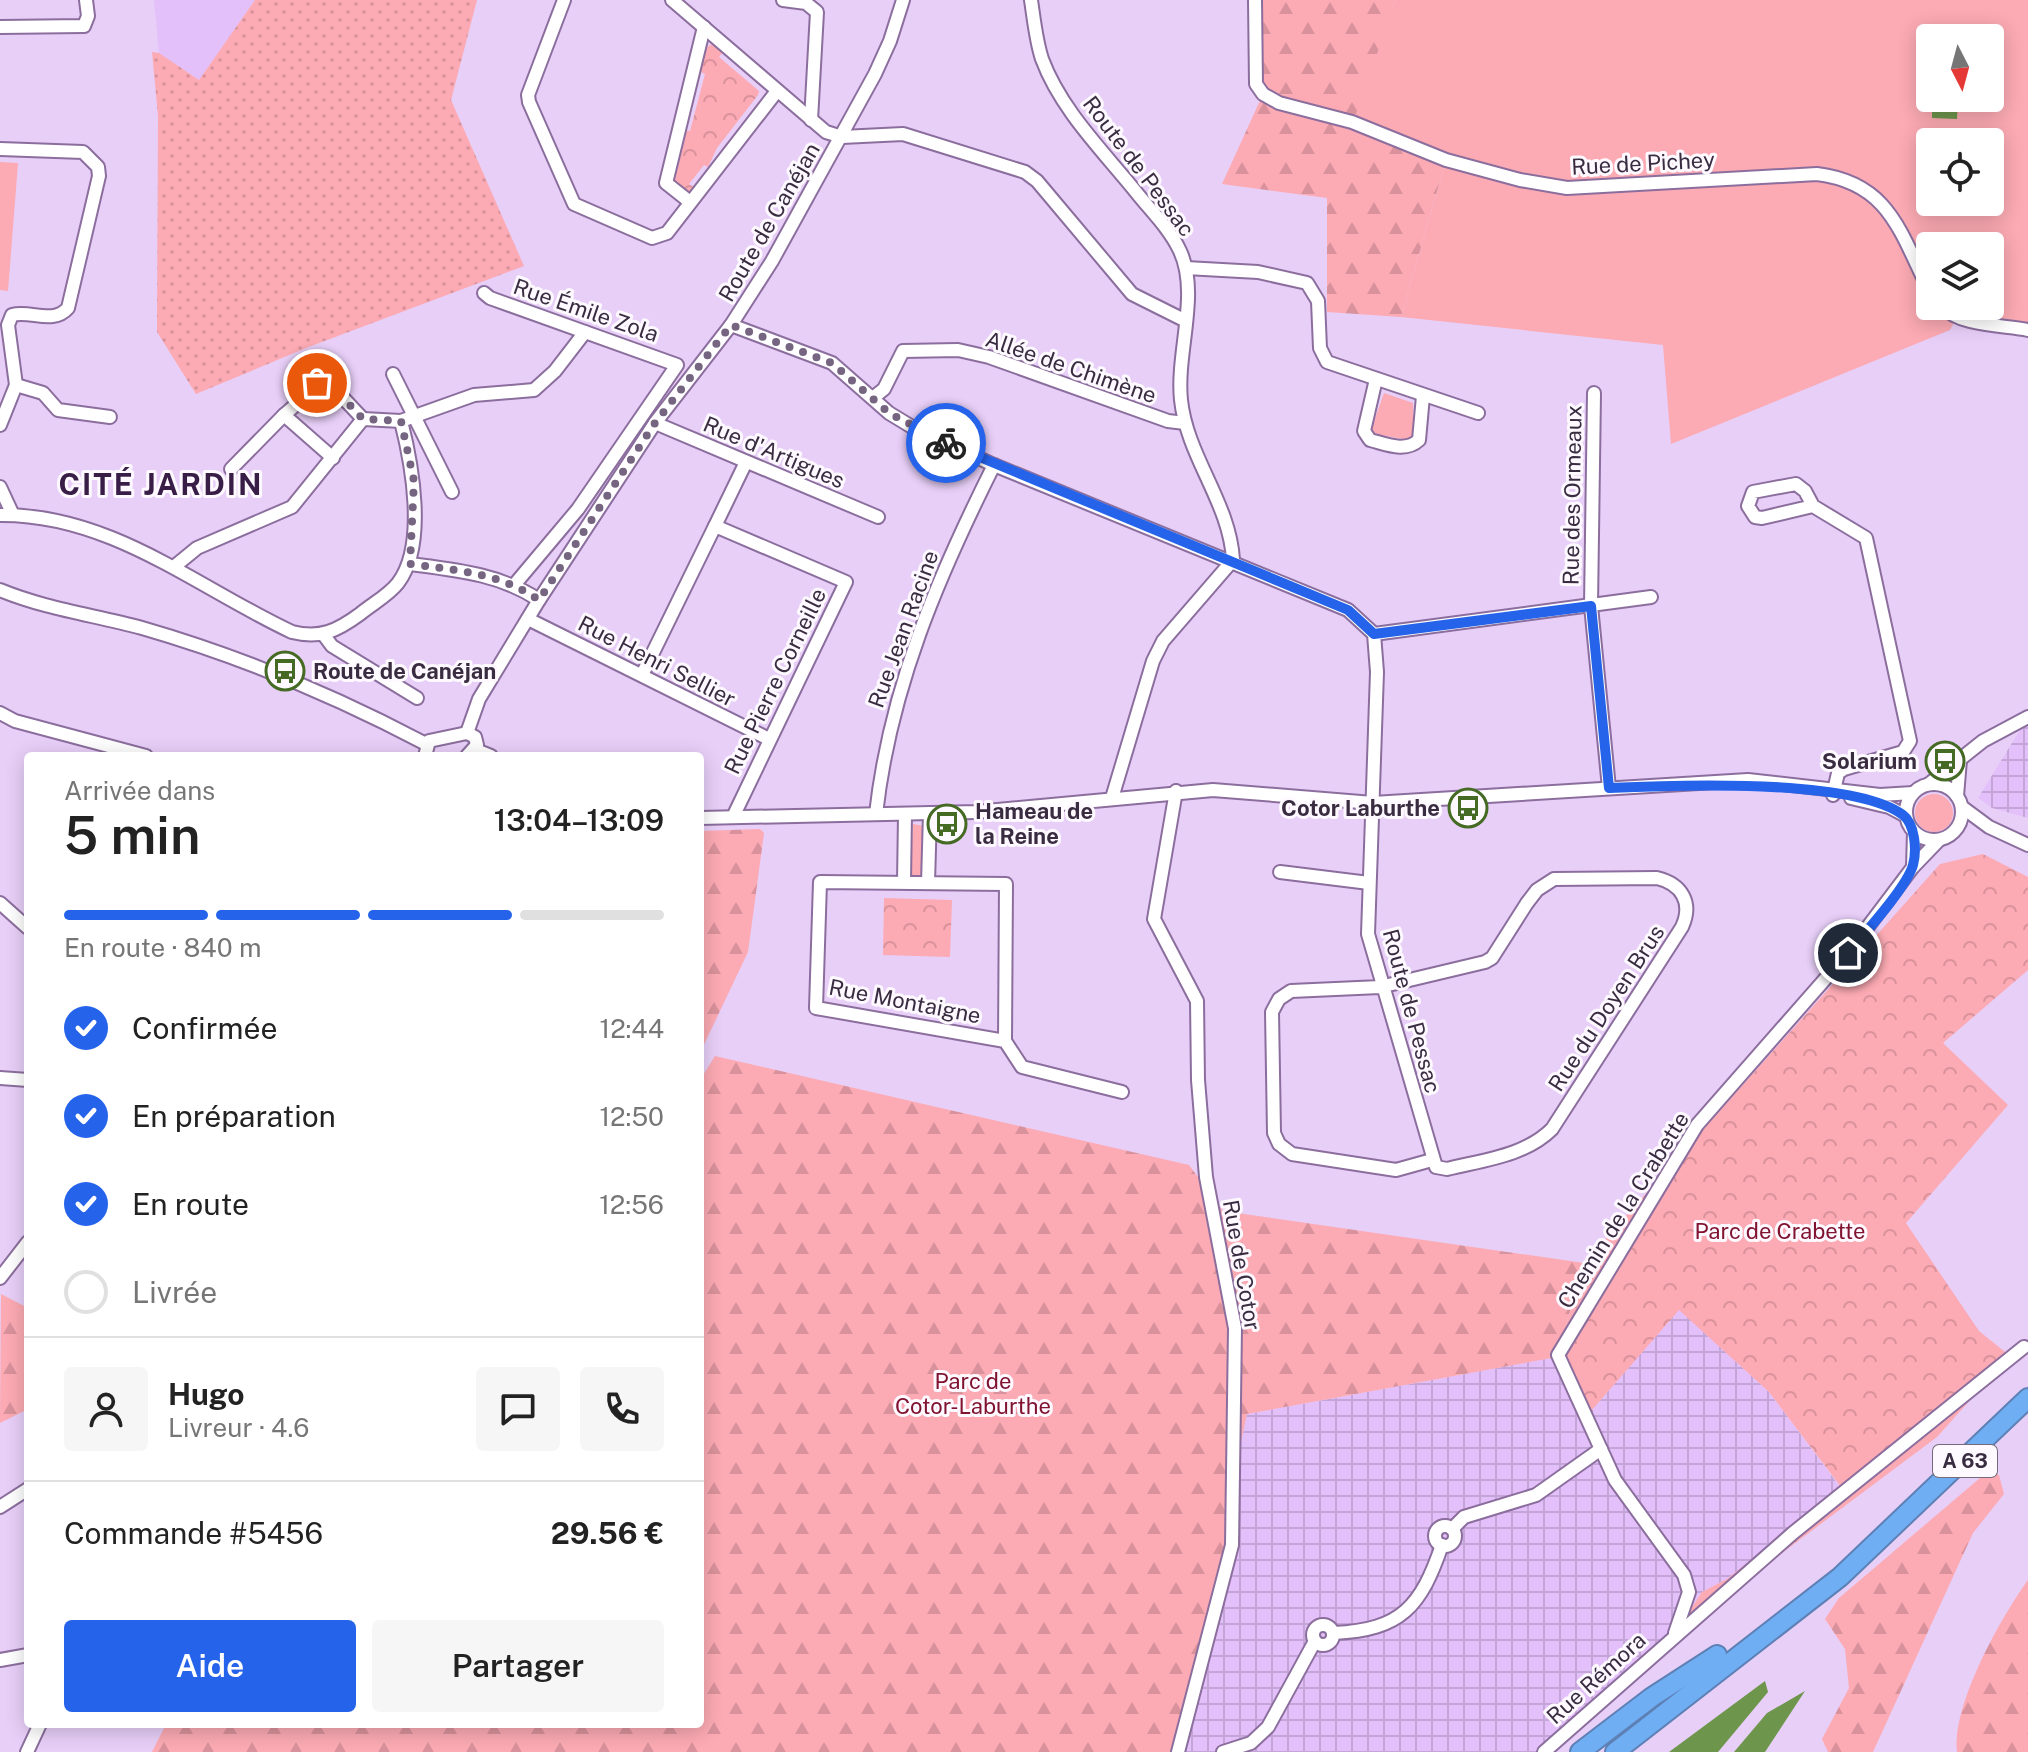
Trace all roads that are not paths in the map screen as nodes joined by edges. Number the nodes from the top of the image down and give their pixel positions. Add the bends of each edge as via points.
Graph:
1 (86, 0) edge
2 (564, 0) edge
3 (672, 0) edge
4 (783, 0) edge
5 (903, 0) edge
6 (1031, 0) edge
7 (1255, 0) edge
8 (0, 27) edge
9 (704, 27) junction
10 (777, 91) junction
11 (811, 120) junction
12 (842, 137) junction
13 (0, 149) edge
14 (690, 202) junction
15 (1916, 265) edge
16 (1186, 268) junction
17 (484, 293) dead end
18 (1184, 320) junction
19 (1972, 320) edge
20 (731, 325) junction
21 (2028, 330) edge
22 (585, 332) junction
23 (393, 374) dead end
24 (1376, 379) junction
25 (16, 385) junction
26 (1594, 393) dead end
27 (1423, 396) junction
28 (874, 397) junction
29 (1478, 413) dead end
30 (284, 415) junction
31 (414, 416) junction
32 (110, 417) dead end
33 (363, 419) junction
34 (401, 421) junction
35 (655, 423) junction
36 (1185, 423) junction
37 (0, 425) edge
38 (333, 458) junction
39 (746, 462) junction
40 (994, 465) junction
41 (231, 469) dead end
42 (0, 487) edge
43 (452, 492) dead end
44 (1813, 506) junction
45 (6, 515) edge
46 (878, 517) dead end
47 (715, 526) junction
48 (1233, 560) junction
49 (410, 564) junction
50 (175, 566) junction
51 (515, 584) junction
52 (0, 590) edge
53 (1651, 597) dead end
54 (539, 600) junction
55 (1591, 606) junction
56 (528, 619) junction
57 (323, 634) junction
58 (1374, 634) junction
59 (642, 675) junction
60 (417, 698) dead end
61 (0, 713) edge
62 (2028, 717) edge
63 (467, 733) junction
64 (769, 739) junction
65 (426, 750) edge
66 (131, 752) edge
67 (471, 752) edge
68 (1960, 760) junction
69 (1929, 784) junction
70 (1609, 788) junction
71 (1176, 791) junction
72 (1834, 792) junction
73 (1913, 793) junction
74 (1112, 798) junction
75 (1960, 802) junction
76 (1373, 803) junction
77 (930, 813) junction
78 (876, 814) junction
79 (905, 814) junction
80 (1906, 816) junction
81 (733, 817) junction
82 (704, 818) edge
83 (1914, 832) junction
84 (1954, 832) junction
85 (2000, 833) junction
86 (1939, 840) junction
87 (2028, 845) edge
88 (1913, 867) junction
89 (1280, 872) dead end
90 (904, 882) junction
91 (928, 883) junction
92 (1369, 883) junction
93 (0, 903) edge
94 (24, 924) edge
95 (1380, 987) junction
96 (1005, 1041) junction
97 (0, 1078) edge
98 (24, 1080) edge
99 (1122, 1092) dead end
100 (1434, 1163) junction
101 (24, 1247) edge
102 (0, 1278) edge
103 (2024, 1347) dead end
104 (2028, 1398) edge
105 (1601, 1449) junction
106 (24, 1492) edge
107 (0, 1507) edge
108 (1900, 1520) junction
109 (1675, 1633) junction
110 (24, 1656) edge
111 (0, 1660) edge
112 (38, 1728) edge
113 (27, 1752) edge
114 (1178, 1752) edge
115 (1223, 1752) edge
116 (1544, 1752) edge
117 (1580, 1752) edge
118 (1615, 1752) edge

1 - 8 street via 84,26
2 - 14 street via 528,95 570,199 652,238 667,233
3 - 9 street
4 - 11 street via 806,3 817,12
5 - 12 street, Route de Canéjan via 890,41
6 - 16 street, Route de Pessac via 1039,50 1059,93 1171,235
7 - 15 street, Rue de Pichey via 1256,84 1279,103 1352,122 1480,171 1567,188 1817,174 1845,177 1865,187 1886,208
9 - 10 street
9 - 14 street via 666,183
10 - 11 street
10 - 14 street
11 - 12 street
12 - 18 street via 903,134 1025,172 1132,294
12 - 20 street, Route de Canéjan
13 - 25 street via 83,152 98,167 99,176 68,308 62,315 12,315 8,325
16 - 18 street, Route de Pessac
16 - 24 street via 1258,272 1307,283 1318,301 1322,356
17 - 22 street, Rue Émile Zola
18 - 36 street, Route de Pessac via 1180,366
19 - 21 street
20 - 28 street via 832,363
20 - 35 street, Route de Canéjan
22 - 31 street via 534,390 474,395
22 - 51 street, Rue Émile Zola via 677,365 578,509
23 - 31 street
24 - 27 street
24 - 27 street via 1364,431 1370,440 1408,448 1415,444
25 - 32 street via 43,393 58,410
25 - 37 street
26 - 55 street, Rue des Ormeaux
27 - 29 street
28 - 36 street, Allée de Chimène via 884,389 903,351 958,350
28 - 40 street via 917,430
30 - 33 street via 323,381
30 - 38 street
30 - 41 street
31 - 34 street
31 - 43 street
33 - 34 street
33 - 38 street
34 - 49 street via 414,481
35 - 39 street, Rue d'Artigues
35 - 54 street, Route de Canéjan
36 - 48 street, Route de Pessac via 1232,537
38 - 50 street via 292,507 197,548
39 - 46 street, Rue d'Artigues
39 - 47 street
40 - 48 street
40 - 78 street, Rue Jean Racine via 916,638 893,709
42 - 45 street
44 - 44 street via 1755,517 1748,500 1753,492 1796,484
44 - 72 street via 1868,543 1910,741 1903,752 1838,773
45 - 50 street via 47,518
47 - 59 street
47 - 64 street, Rue Pierre Corneille via 846,582
48 - 58 street via 1348,610
48 - 74 street via 1163,641
49 - 51 street
49 - 57 street via 397,585 340,629
50 - 57 street via 292,632
51 - 54 street
52 - 65 street via 141,628 227,658 303,687
53 - 55 street
54 - 56 street, Route de Canéjan
55 - 58 street
55 - 70 street, Rue des Ormeaux
56 - 59 street, Rue Henri Sellier
56 - 63 street, Route de Canéjan via 479,699
57 - 60 street via 332,646
58 - 76 street, Route de Pessac
59 - 64 street, Rue Henri Sellier
61 - 66 street
62 - 68 street
63 - 65 street via 432,739
63 - 67 street via 475,737
64 - 81 street, Rue Pierre Corneille
68 - 69 street
68 - 75 street
69 - 73 street
69 - 75 street via 1945,786
70 - 72 street via 1708,783
70 - 76 street
71 - 74 street
71 - 76 street via 1234,790
71 - 114 street, Rue de Cotor via 1154,919 1197,1001 1206,1177 1235,1328 1232,1545
72 - 73 street
72 - 80 street
73 - 80 street
74 - 77 street
75 - 84 street via 1961,821
75 - 85 street
76 - 92 street, Route de Pessac
77 - 79 street
77 - 91 street
78 - 79 street
78 - 81 street
79 - 90 street
80 - 83 street
81 - 82 street
83 - 86 street
83 - 88 street
84 - 85 street
84 - 86 street
85 - 87 street
86 - 88 street, Chemin de la Crabette
88 - 105 street, Chemin de la Crabette via 1848,953 1697,1125 1557,1357
89 - 92 street
90 - 91 street, Rue Montaigne
90 - 96 street, Rue Montaigne via 820,882 816,1008
91 - 96 street, Rue Montaigne via 1006,884
92 - 95 street, Route de Pessac via 1368,934
93 - 94 street
95 - 100 street, Route de Pessac
95 - 100 street, Rue du Doyen Brus via 1291,991 1276,1003 1274,1133 1292,1154 1396,1170
95 - 100 street, Rue du Doyen Brus via 1492,958 1537,890 1554,879 1657,878 1675,884 1686,903 1682,927 1552,1129 1516,1152 1447,1169
96 - 99 street via 1022,1067
97 - 98 street
101 - 102 street
103 - 109 street, Rue Rémora
104 - 108 highway, A 63
105 - 109 street via 1615,1480 1684,1575 1689,1592
105 - 115 street via 1536,1495 1464,1517 1452,1529 1445,1526 1435,1532 1442,1545 1425,1591 1402,1615 1376,1627 1334,1633 1326,1645 1315,1641 1268,1727 1251,1743
106 - 107 street
108 - 117 highway
108 - 118 highway via 1840,1577
109 - 116 street, Rue Rémora
110 - 111 street
112 - 113 street

